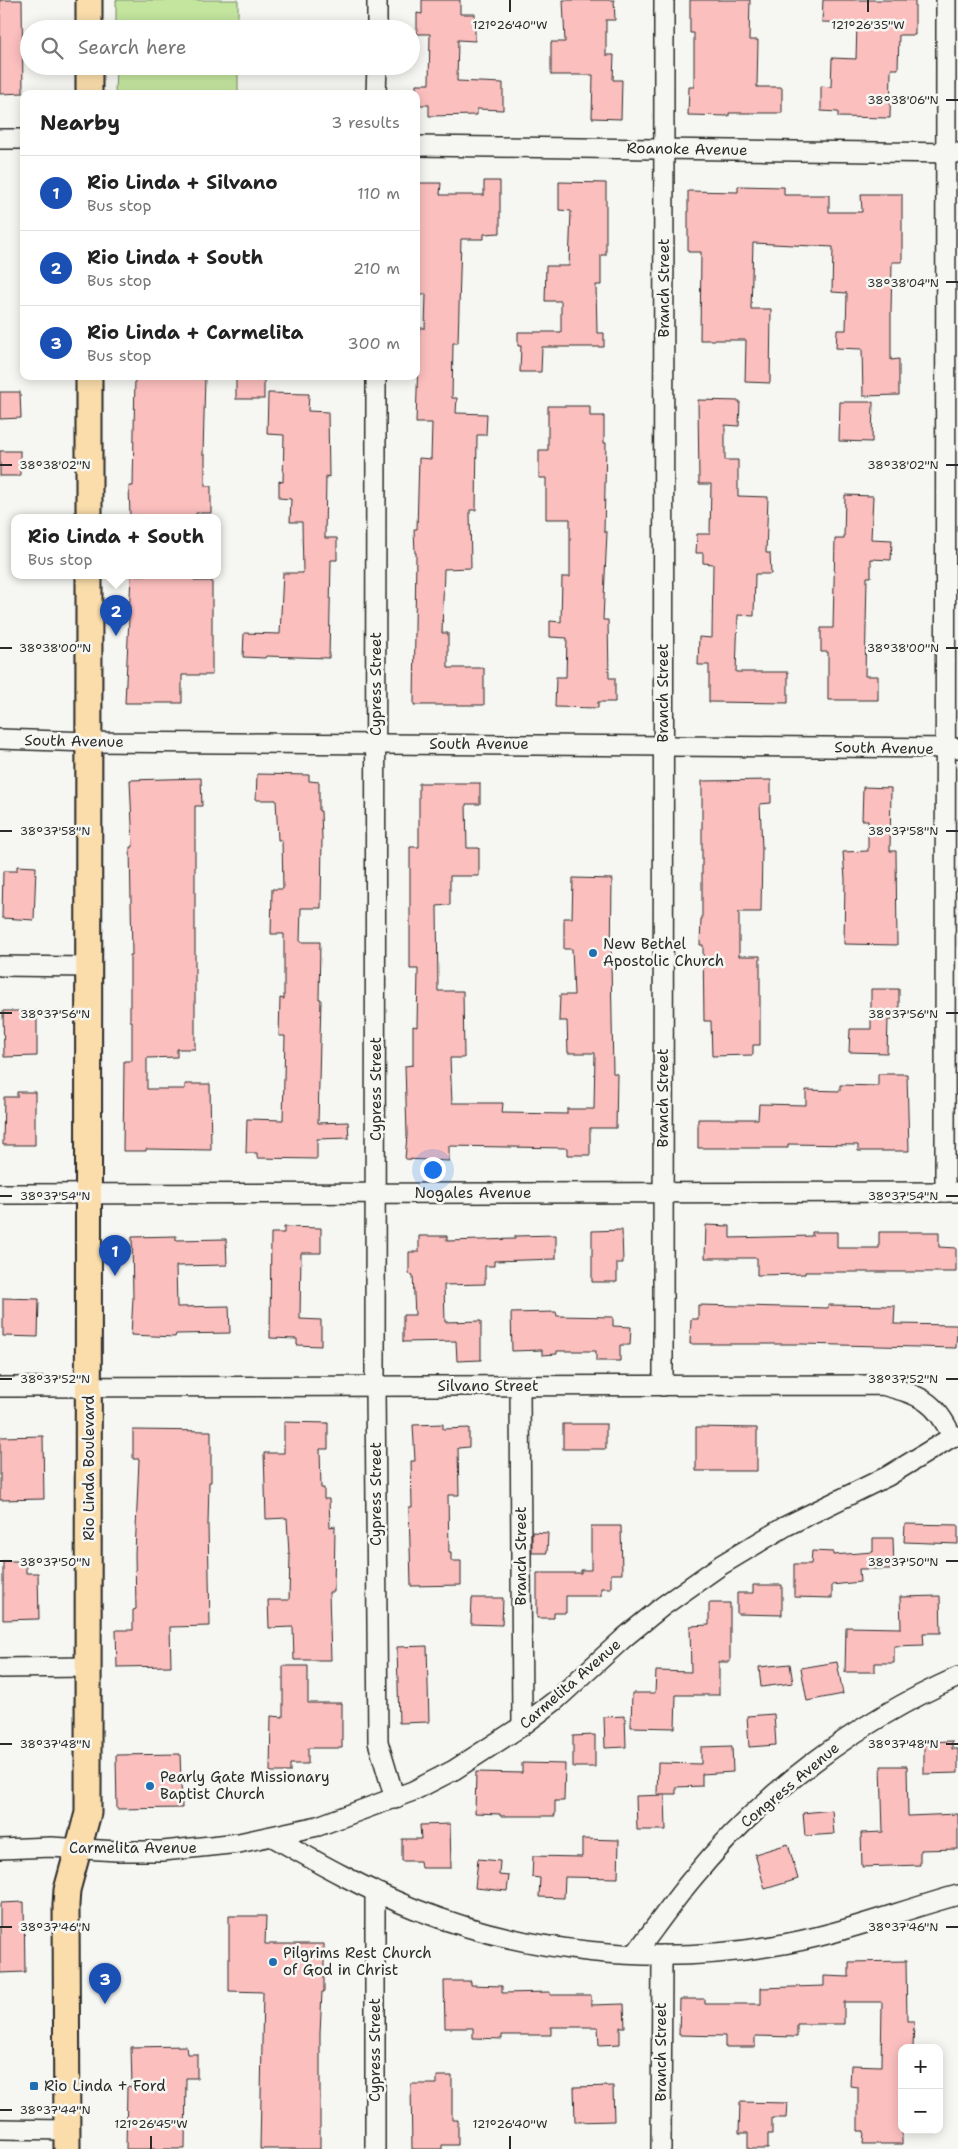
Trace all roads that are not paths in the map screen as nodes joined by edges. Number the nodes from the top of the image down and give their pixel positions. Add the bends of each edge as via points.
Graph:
1 (89, 0) edge
2 (377, 0) edge
3 (664, 0) edge
4 (946, 0) edge
5 (89, 20) edge
6 (377, 20) edge
7 (89, 75) edge
8 (376, 75) edge
9 (89, 90) edge
10 (376, 90) edge
11 (0, 139) edge
12 (20, 139) edge
13 (420, 146) edge
14 (664, 149) junction
15 (952, 153) edge
16 (89, 380) edge
17 (376, 380) edge
18 (89, 514) edge
19 (89, 579) edge
20 (0, 739) edge
21 (89, 742) junction
22 (376, 744) junction
23 (663, 746) junction
24 (952, 748) edge
25 (0, 966) edge
26 (89, 967) junction
27 (952, 1192) edge
28 (376, 1193) junction
29 (663, 1193) junction
30 (0, 1194) edge
31 (89, 1194) junction
32 (520, 1386) junction
33 (662, 1386) junction
34 (0, 1387) edge
35 (375, 1387) junction
36 (88, 1388) junction
37 (955, 1437) edge
38 (0, 1668) edge
39 (88, 1668) junction
40 (958, 1677) edge
41 (522, 1726) junction
42 (395, 1799) junction
43 (274, 1837) junction
44 (78, 1848) junction
45 (0, 1849) edge
46 (375, 1892) junction
47 (958, 1895) edge
48 (635, 1954) junction
49 (662, 1955) junction
50 (0, 2130) edge
51 (67, 2140) edge
52 (374, 2149) edge
53 (661, 2149) edge

1 - 5 main road
2 - 6 street
3 - 14 street, Branch Street
4 - 15 street
7 - 9 main road
8 - 10 street
11 - 12 street
13 - 14 street, Roanoke Avenue
14 - 15 street, Roanoke Avenue
14 - 23 street, Branch Street
15 - 24 street
16 - 18 main road
17 - 22 street, Cypress Street
19 - 21 main road, Rio Linda Boulevard
20 - 21 street, South Avenue
21 - 22 street, South Avenue
21 - 26 main road, Rio Linda Boulevard
22 - 23 street, South Avenue
22 - 28 street, Cypress Street
23 - 24 street, South Avenue
23 - 29 street, Branch Street
24 - 27 street
25 - 26 street
26 - 31 main road, Rio Linda Boulevard
27 - 29 street, Nogales Avenue
28 - 29 street, Nogales Avenue
28 - 31 street, Nogales Avenue
28 - 35 street, Cypress Street
29 - 33 street, Branch Street
30 - 31 street, Nogales Avenue
31 - 36 main road, Rio Linda Boulevard
32 - 33 street, Silvano Street
32 - 35 street, Silvano Street
32 - 41 street, Branch Street
33 - 37 street, Silvano Street via 882,1385 924,1399 944,1417
34 - 36 street, Silvano Street
35 - 36 street, Silvano Street
35 - 42 street, Cypress Street via 378,1742
36 - 39 main road, Rio Linda Boulevard
37 - 41 street, Carmelita Avenue via 888,1476 786,1526 721,1565 640,1624 556,1700
38 - 39 street
39 - 44 main road, Rio Linda Boulevard via 88,1812
40 - 48 street, Congress Avenue via 890,1711 846,1739 764,1803 692,1879
41 - 42 street, Carmelita Avenue via 454,1770
42 - 43 street, Carmelita Avenue via 318,1826
43 - 44 street, Carmelita Avenue via 208,1848 162,1851
43 - 46 street
44 - 45 street, Carmelita Avenue
44 - 51 main road, Rio Linda Boulevard via 66,1905
46 - 48 street via 461,1925 518,1940
46 - 52 street, Cypress Street
47 - 49 street via 843,1931 772,1946
48 - 49 street
49 - 53 street, Branch Street
50 - 51 street

